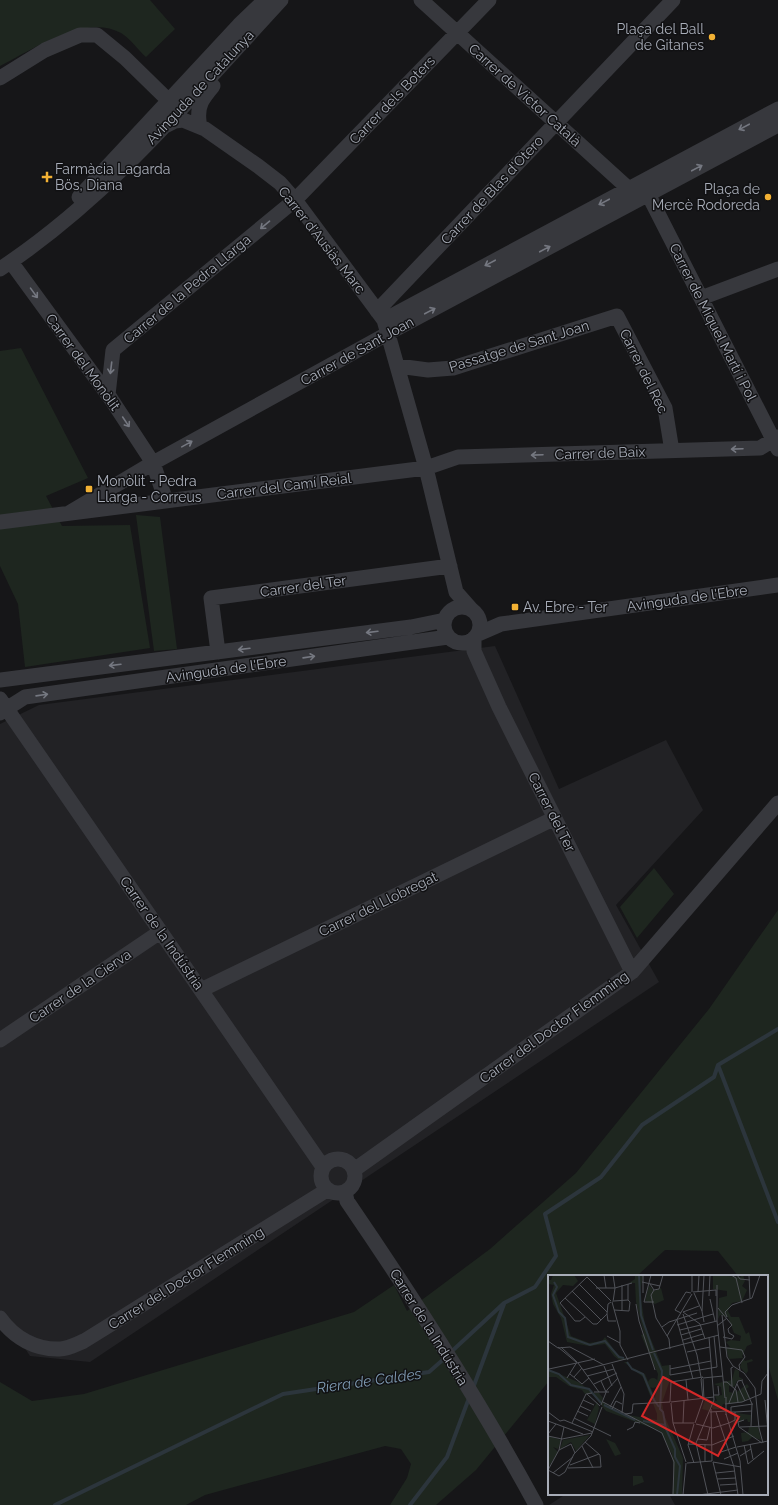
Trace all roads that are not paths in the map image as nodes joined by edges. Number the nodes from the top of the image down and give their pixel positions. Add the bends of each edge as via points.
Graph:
1 (265, 0) edge
2 (281, 0) edge
3 (422, 0) edge
4 (489, 0) edge
5 (673, 0) edge
6 (253, 30) junction
7 (457, 33) junction
8 (218, 67) junction
9 (0, 78) edge
10 (174, 105) junction
11 (778, 109) edge
12 (556, 122) junction
13 (202, 125) junction
14 (778, 125) edge
15 (163, 128) junction
16 (629, 189) junction
17 (648, 194) junction
18 (295, 200) junction
19 (64, 220) junction
20 (5, 265) edge
21 (778, 269) edge
22 (701, 298) junction
23 (617, 316) joint
24 (383, 322) junction
25 (398, 366) junction
26 (108, 395) junction
27 (777, 443) edge
28 (672, 451) junction
29 (153, 463) junction
30 (426, 468) junction
31 (166, 501) junction
32 (69, 513) junction
33 (0, 522) edge
34 (450, 566) junction
35 (778, 585) edge
36 (456, 592) junction
37 (475, 613) junction
38 (448, 615) junction
39 (501, 624) junction
40 (448, 636) junction
41 (472, 641) junction
42 (218, 652) junction
43 (0, 680) edge
44 (2, 707) edge
45 (778, 803) edge
46 (555, 818) junction
47 (160, 932) junction
48 (632, 972) junction
49 (201, 990) junction
50 (0, 1040) edge
51 (323, 1167) junction
52 (354, 1170) junction
53 (327, 1190) junction
54 (345, 1192) junction
55 (0, 1318) edge
56 (536, 1505) edge

1 - 10 street, Avinguda de Catalunya via 239,25
2 - 6 street, Avinguda de Catalunya
3 - 7 street, Carrer de Victor Català
4 - 7 street, Carrer dels Boters
5 - 12 street, Carrer de Blas d'Otero
6 - 8 street, Avinguda de Catalunya
6 - 10 street via 228,46
7 - 12 street, Carrer de Victor Català
7 - 18 street, Carrer dels Boters
8 - 10 street, Avinguda de Catalunya
8 - 13 street via 215,83 200,102 198,111
9 - 10 street via 45,50 80,35 97,35
10 - 13 street
10 - 15 street, Avinguda de Catalunya
10 - 19 street, Avinguda de Catalunya via 73,203
11 -> 16 street, Carrer de Sant Joan
12 - 16 street, Carrer de Victor Català
12 - 24 street, Carrer de Blas d'Otero
13 - 15 street via 183,120 174,121
13 - 18 street, Carrer d'Ausiàs Marc via 280,183
17 -> 14 street, Carrer de Sant Joan
15 - 19 street, Avinguda de Catalunya via 111,180
16 - 17 street
16 -> 24 street, Carrer de Sant Joan
17 - 22 street, Carrer de Miquel Martí i Pol
24 -> 17 street, Carrer de Sant Joan
18 - 24 street, Carrer d'Ausiàs Marc
18 -> 26 street, Carrer de la Pedra Llarga via 114,350
19 - 20 street, Avinguda de Catalunya
20 -> 26 street, Carrer del Monòlit
21 - 22 street
22 - 27 street, Carrer de Miquel Martí i Pol
23 - 25 street, Passatge de Sant Joan via 453,368 428,370
23 - 28 street, Carrer del Rec via 665,408
24 - 25 street
29 -> 24 street, Carrer de Sant Joan
25 - 30 street
26 -> 29 street, Carrer del Monòlit
27 -> 28 street, Carrer de Baix via 760,448
28 -> 30 street, Carrer de Baix via 458,457
29 - 31 street, Carrer del Monòlit
29 - 32 street, Carrer de Sant Joan
30 - 31 street, Carrer del Camí Reial
30 - 34 street
31 - 32 street, Carrer del Camí Reial
32 - 33 street, Carrer del Camí Reial
34 - 36 street
34 - 42 street, Carrer del Ter via 211,598
35 - 39 street, Avinguda de l'Ebre
36 - 37 street
36 - 38 street
37 - 38 street, Avinguda de l'Ebre via 461,607
37 - 39 street, Avinguda de l'Ebre
37 - 41 street via 480,628
38 - 40 street via 444,626
38 -> 42 street, Avinguda de l'Ebre via 411,627
39 - 41 street, Avinguda de l'Ebre
40 - 41 street via 453,640
44 -> 40 street, Avinguda de l'Ebre via 25,697
41 - 46 street, Carrer del Ter via 499,707
42 -> 43 street, Avinguda de l'Ebre
44 - 47 street, Carrer de la Indústria
45 - 48 street, Carrer del Doctor Flemming
46 - 48 street, Carrer del Ter
46 - 49 street, Carrer del Llobregat
47 - 49 street, Carrer de la Indústria
47 - 50 street, Carrer de la Cierva
48 - 52 street, Carrer del Doctor Flemming
49 - 51 street, Carrer de la Indústria
51 - 52 street via 327,1162 337,1159 346,1161
51 - 53 street via 322,1183
52 - 54 street via 353,1184
53 - 54 street via 334,1193
53 - 55 street, Carrer del Doctor Flemming via 84,1341 62,1349 38,1347 21,1339 7,1328
54 - 56 street, Carrer de la Indústria via 347,1201 402,1282

